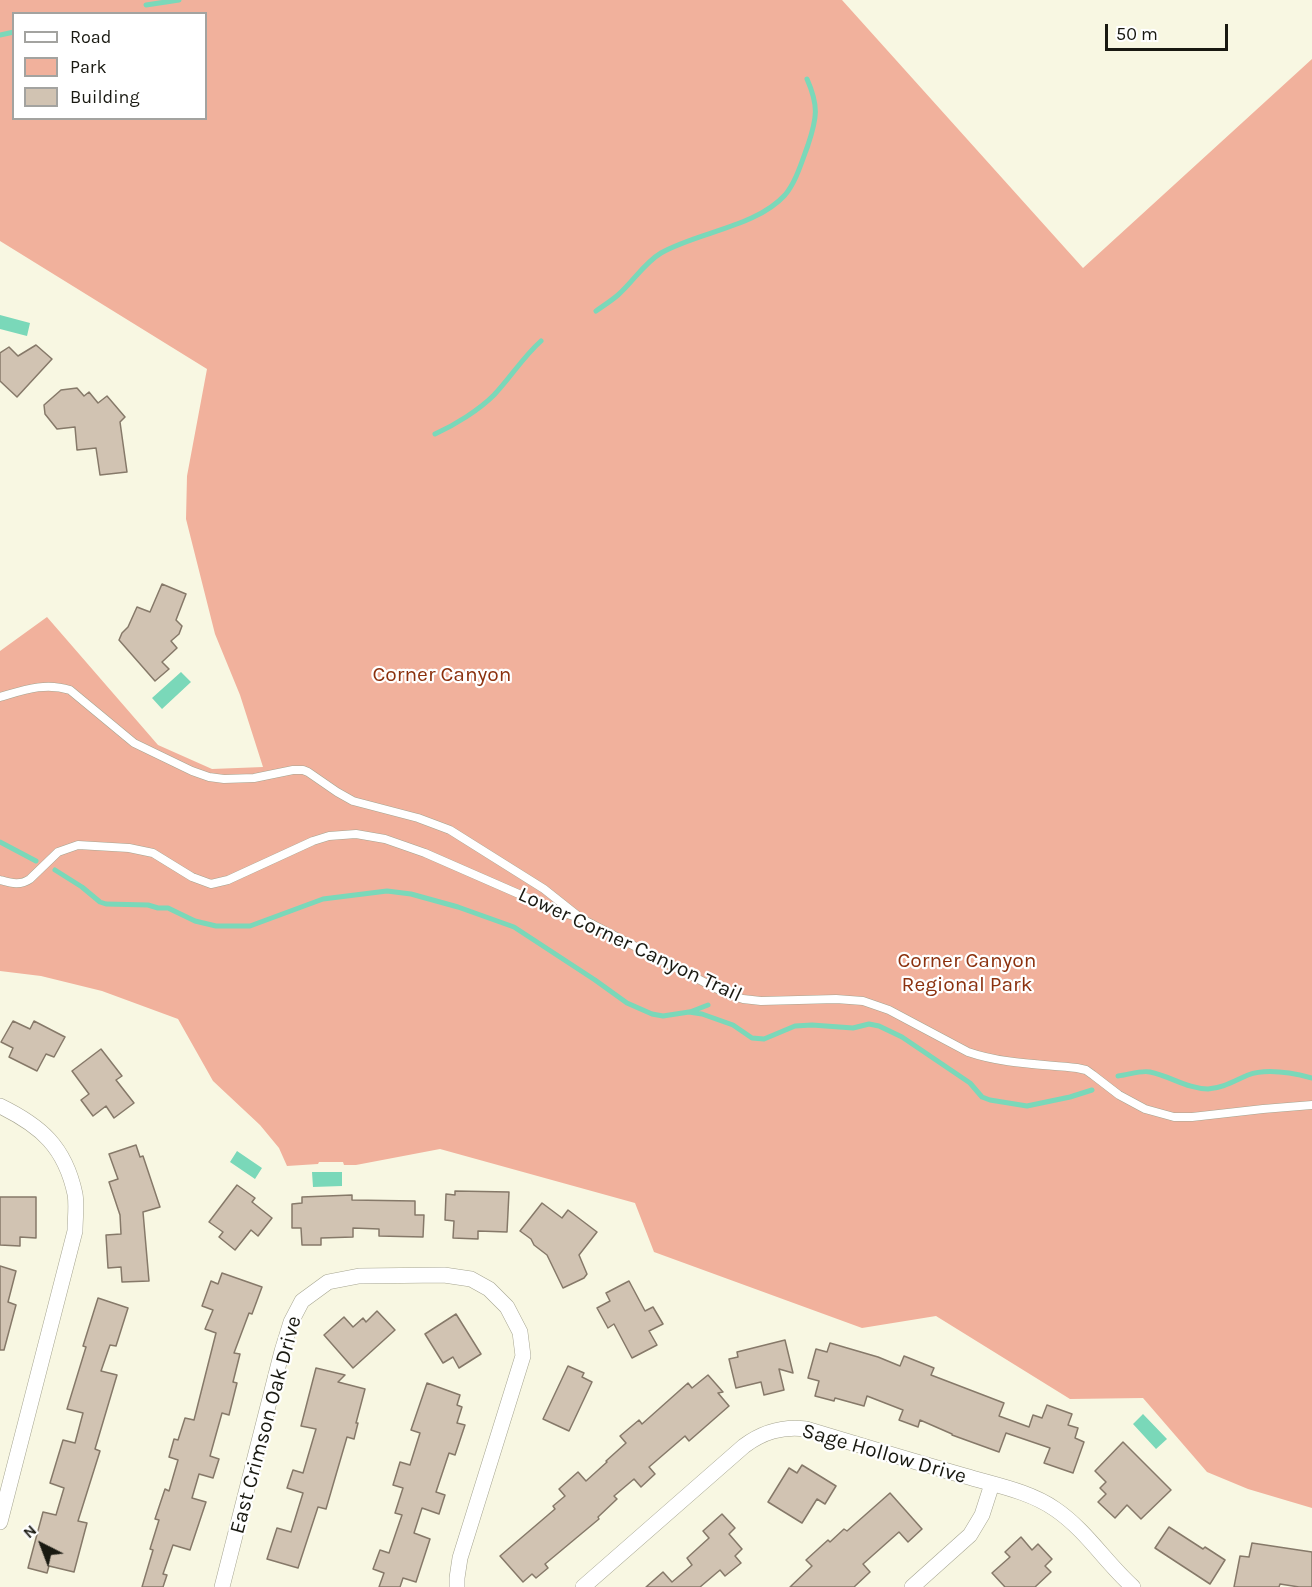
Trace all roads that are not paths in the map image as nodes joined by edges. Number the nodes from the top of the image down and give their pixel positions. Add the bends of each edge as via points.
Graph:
1 (0, 697) edge
2 (0, 880) edge
3 (584, 920) junction
4 (1312, 1105) edge
5 (0, 1106) edge
6 (992, 1484) junction
7 (0, 1522) edge
8 (222, 1587) edge
9 (457, 1587) edge
10 (583, 1587) edge
11 (912, 1587) edge
12 (1133, 1587) edge

1 - 3 lane via 40,687 70,690 134,743 208,777 254,778 303,770 353,801 450,830 536,883
2 - 3 lane, Lower Corner Canyon Trail via 26,882 58,852 78,845 153,853 192,878 211,884 313,841 356,834 425,852
3 - 4 lane, Lower Corner Canyon Trail via 727,994 761,1001 836,999 869,1003 968,1052 1086,1070 1119,1095 1159,1114 1192,1117
5 - 7 street via 48,1137 64,1159 75,1195 75,1231
6 - 10 street, Sage Hollow Drive via 806,1430 774,1430 744,1446
6 - 11 street via 982,1515 970,1535
6 - 12 street, Sage Hollow Drive via 1031,1496 1065,1515
8 - 9 street, East Crimson Oak Drive via 282,1351 302,1301 328,1282 359,1276 444,1275 471,1279 489,1289 507,1307 520,1332 523,1356 460,1558

